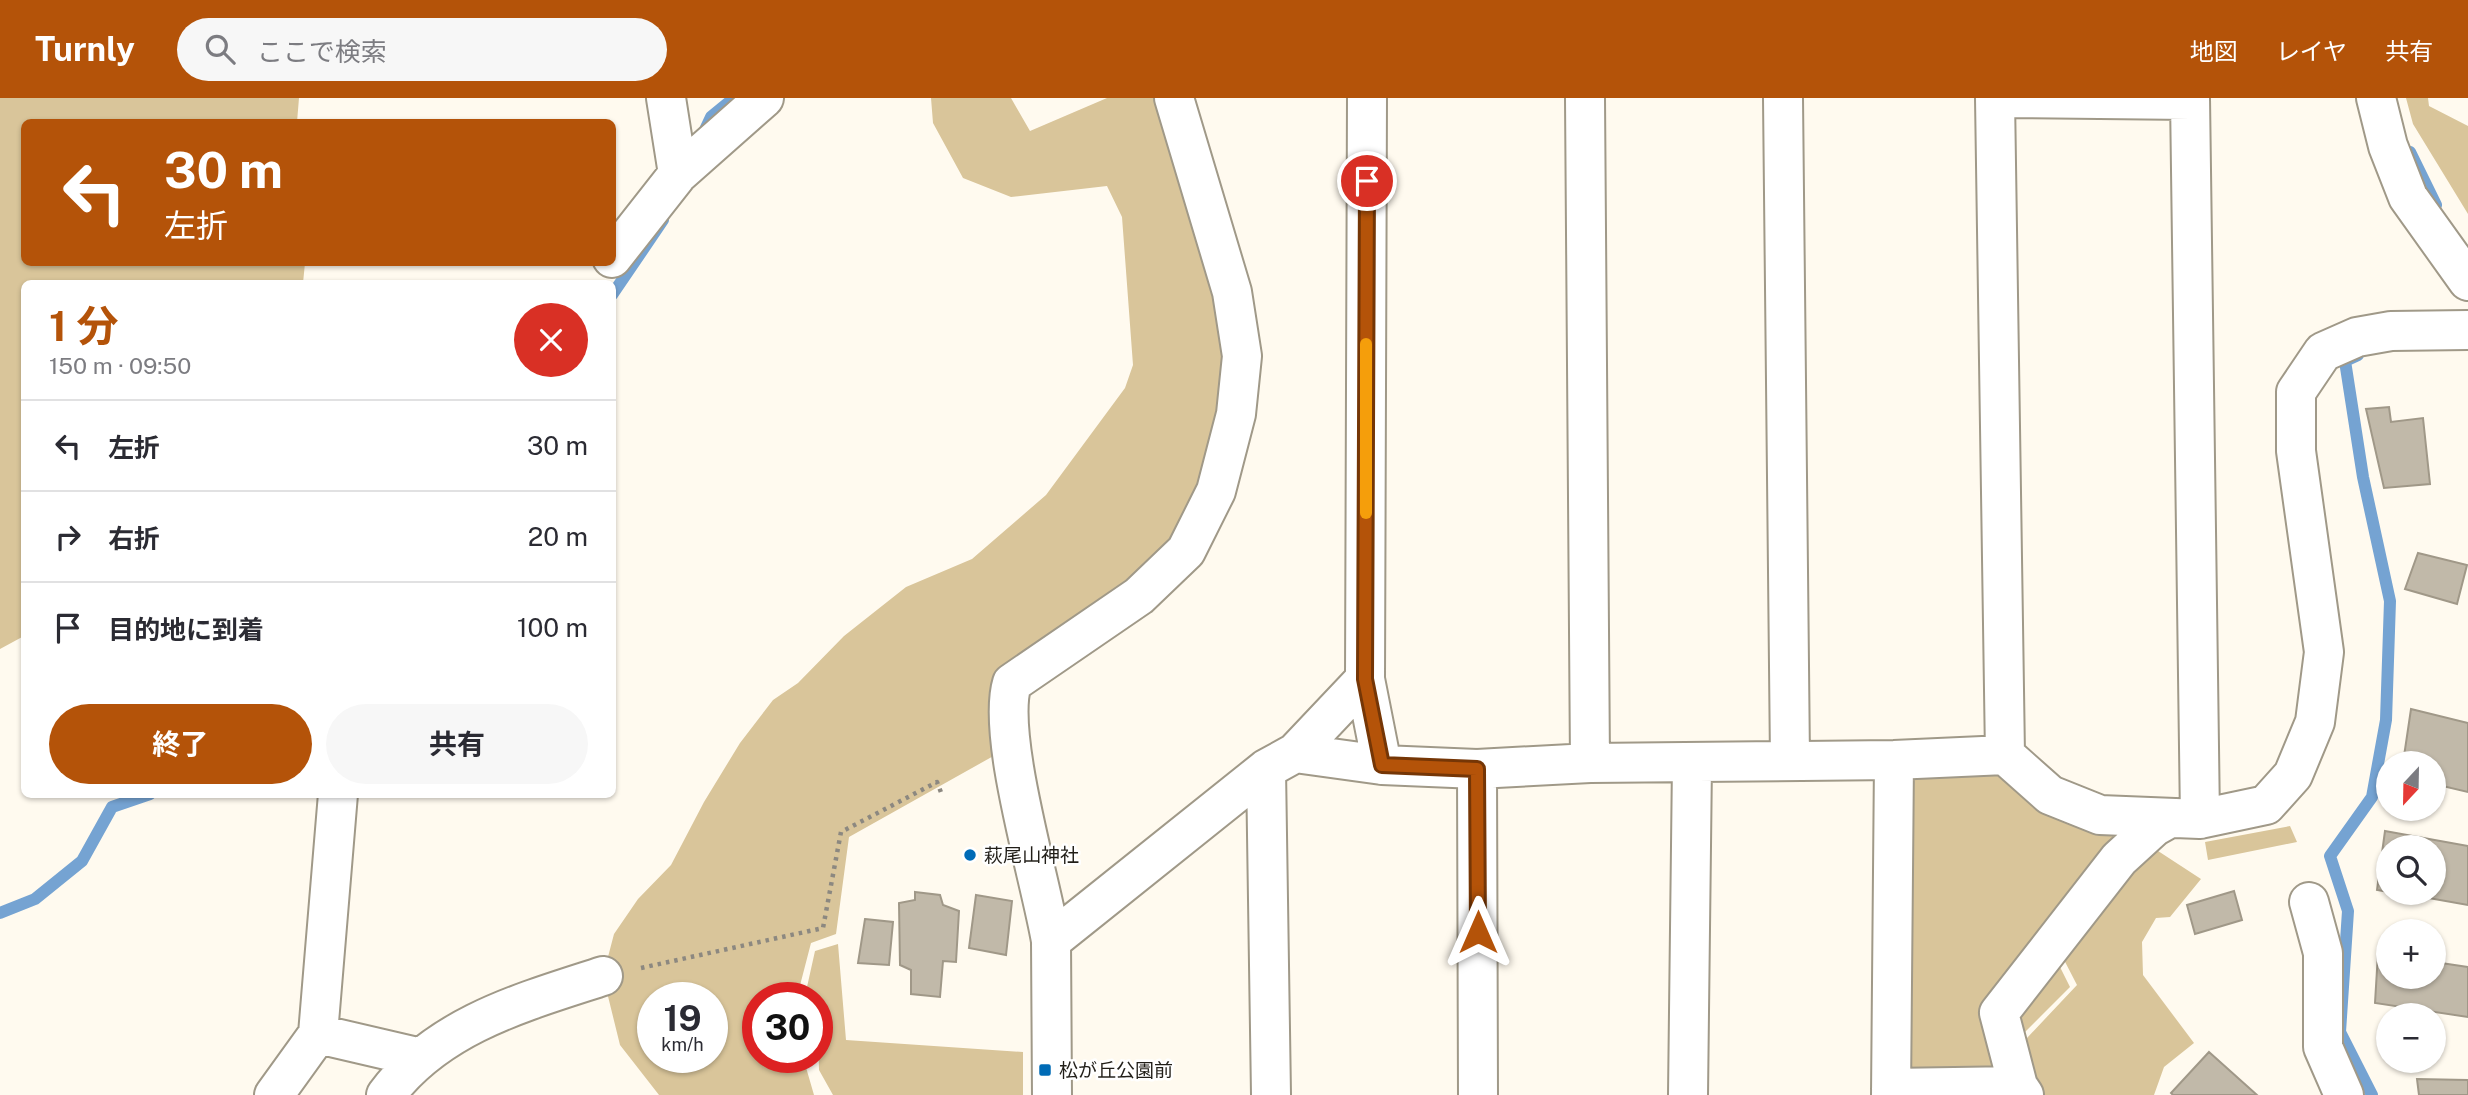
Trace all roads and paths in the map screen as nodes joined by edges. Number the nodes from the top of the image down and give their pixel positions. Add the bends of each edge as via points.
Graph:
1 (666, 98) edge
2 (764, 98) edge
3 (1174, 98) edge
4 (1367, 98) edge
5 (1585, 98) edge
6 (1783, 98) edge
7 (1995, 98) edge
8 (2011, 98) edge
9 (2376, 98) edge
10 (2190, 99) edge
11 (678, 174) junction
12 (616, 253) edge
13 (2468, 281) edge
14 (2468, 330) edge
15 (1365, 679) junction
16 (2005, 755) junction
17 (1790, 760) junction
18 (1894, 760) junction
19 (1281, 761) junction
20 (1590, 763) junction
21 (1692, 763) junction
22 (1382, 765) junction
23 (1477, 769) junction
24 (942, 795) dead end
25 (338, 798) edge
26 (2185, 818) junction
27 (2309, 902) dead end
28 (1051, 942) junction
29 (603, 976) joint
30 (318, 1034) junction
31 (421, 1059) junction
32 (1891, 1091) edge
33 (2021, 1091) edge
34 (274, 1095) edge
35 (386, 1095) edge
36 (1052, 1095) edge
37 (1271, 1095) edge
38 (1478, 1095) edge
39 (1688, 1095) edge
40 (2344, 1095) edge

1 - 11 street
2 - 11 street
3 - 28 street via 1232,292 1242,356 1236,414 1216,491 1186,551 1139,596 1012,683 1008,695 1013,759
4 - 15 street
5 - 20 street
6 - 17 street
7 - 16 street
8 - 10 street
9 - 13 street via 2408,197
10 - 26 street
11 - 12 street
14 - 26 street via 2390,331 2357,337 2323,352 2296,392 2296,451 2324,652 2315,722 2292,775 2266,805
15 - 19 street
15 - 22 street
16 - 18 street
16 - 26 street via 2050,795 2100,815
17 - 18 street
17 - 21 street
18 - 32 street
19 - 22 street
19 - 28 street
19 - 37 street
20 - 21 street
20 - 23 street
21 - 39 street
22 - 23 street
23 - 38 street
24 - 29 path via 937,782 841,832 823,928
25 - 30 street
26 - 33 street via 2154,827 2119,859 2000,1013
27 - 40 street via 2323,953 2323,1047
28 - 36 street
29 - 31 street via 510,1006 441,1041
30 - 31 street
30 - 34 street
31 - 35 street
32 - 33 street

